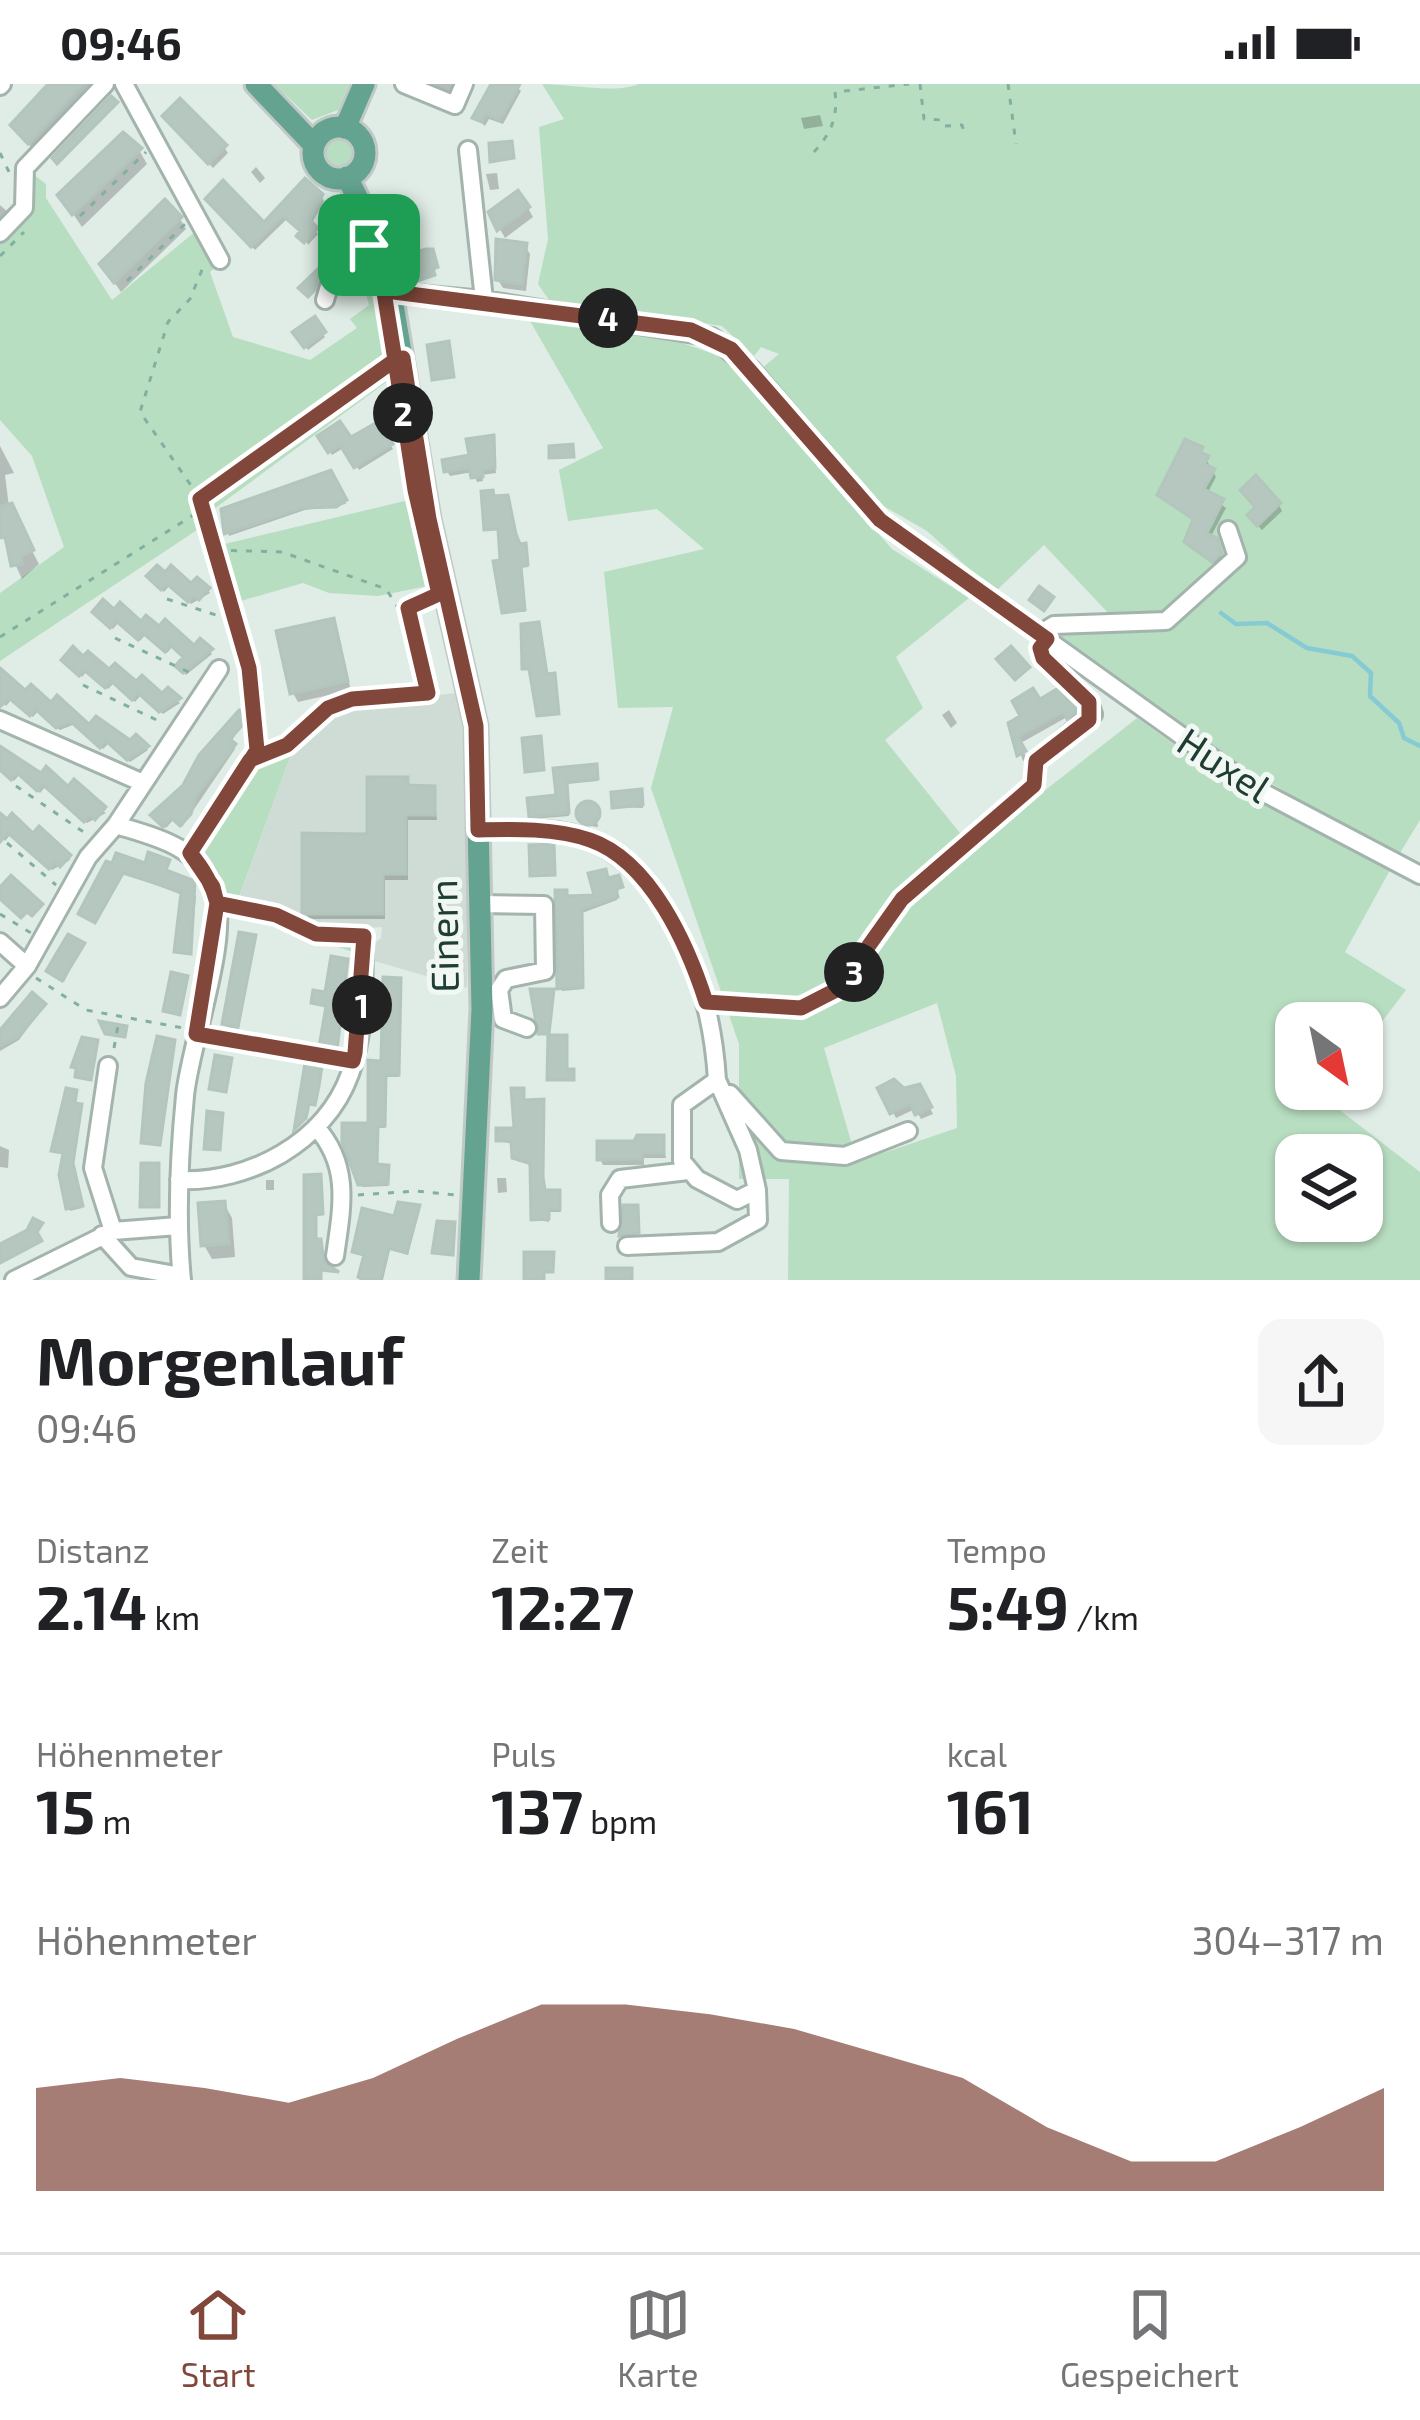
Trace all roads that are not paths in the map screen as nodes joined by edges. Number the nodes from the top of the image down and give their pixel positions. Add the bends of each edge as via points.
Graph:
1 (106, 84) edge
2 (124, 84) edge
3 (256, 84) edge
4 (364, 84) edge
5 (404, 84) edge
6 (464, 84) edge
7 (345, 128) junction
8 (306, 148) junction
9 (468, 150) dead end
10 (347, 177) junction
11 (0, 233) edge
12 (380, 240) junction
13 (217, 254) road end
14 (394, 292) junction
15 (325, 300) dead end
16 (484, 300) junction
17 (1228, 530) dead end
18 (1044, 637) junction
19 (214, 675) road end
20 (0, 720) edge
21 (1036, 761) road end
22 (143, 783) junction
23 (116, 825) junction
24 (478, 830) junction
25 (1420, 875) edge
26 (479, 904) junction
27 (364, 936) road end
28 (0, 943) edge
29 (26, 968) junction
30 (0, 998) edge
31 (526, 1028) dead end
32 (111, 1057) road end
33 (717, 1080) junction
34 (316, 1126) junction
35 (908, 1131) dead end
36 (688, 1171) junction
37 (179, 1180) junction
38 (757, 1190) junction
39 (761, 1210) junction
40 (611, 1223) dead end
41 (178, 1226) junction
42 (107, 1233) junction
43 (767, 1234) dead end
44 (627, 1246) dead end
45 (335, 1256) dead end
46 (182, 1278) edge
47 (14, 1280) edge
48 (469, 1280) edge

1 - 11 street via 25,168 24,208
2 - 13 street
3 - 8 main road
4 - 7 main road
5 - 6 street via 455,105
7 - 8 main road via 326,130
7 - 10 main road via 364,152
8 - 10 main road via 320,171
9 - 16 street
10 - 12 main road, Einern
12 - 14 main road, Einern
12 - 15 street via 338,254
14 - 16 street, Huxel
14 - 24 main road, Einern via 476,726
16 - 18 street, Huxel via 712,337 751,369 880,520
17 - 18 street via 1237,557 1166,621 1054,626
18 - 21 street via 1043,658 1093,714
18 - 25 street, Huxel via 1253,787
19 - 22 street
20 - 22 street
22 - 23 street
23 - 29 street
23 - 37 street via 190,853 217,903 190,1031
24 - 26 main road, Einern
24 - 33 street via 561,833 616,855 655,896 694,963
26 - 31 street via 544,905 545,971 506,979 499,990 503,1019
26 - 48 main road, Einern
27 - 34 street via 353,1061
28 - 29 street
29 - 30 street
32 - 42 street via 93,1168
33 - 35 street via 781,1151 845,1156
33 - 36 street via 682,1105
33 - 38 street
34 - 37 street via 244,1172
34 - 45 street via 336,1153 344,1196
36 - 38 street via 737,1200
36 - 40 street via 620,1179 610,1195
37 - 41 street
38 - 39 street
39 - 43 street
39 - 44 street via 749,1228 718,1242
41 - 42 street
41 - 46 street
42 - 46 street via 131,1267
42 - 47 street

